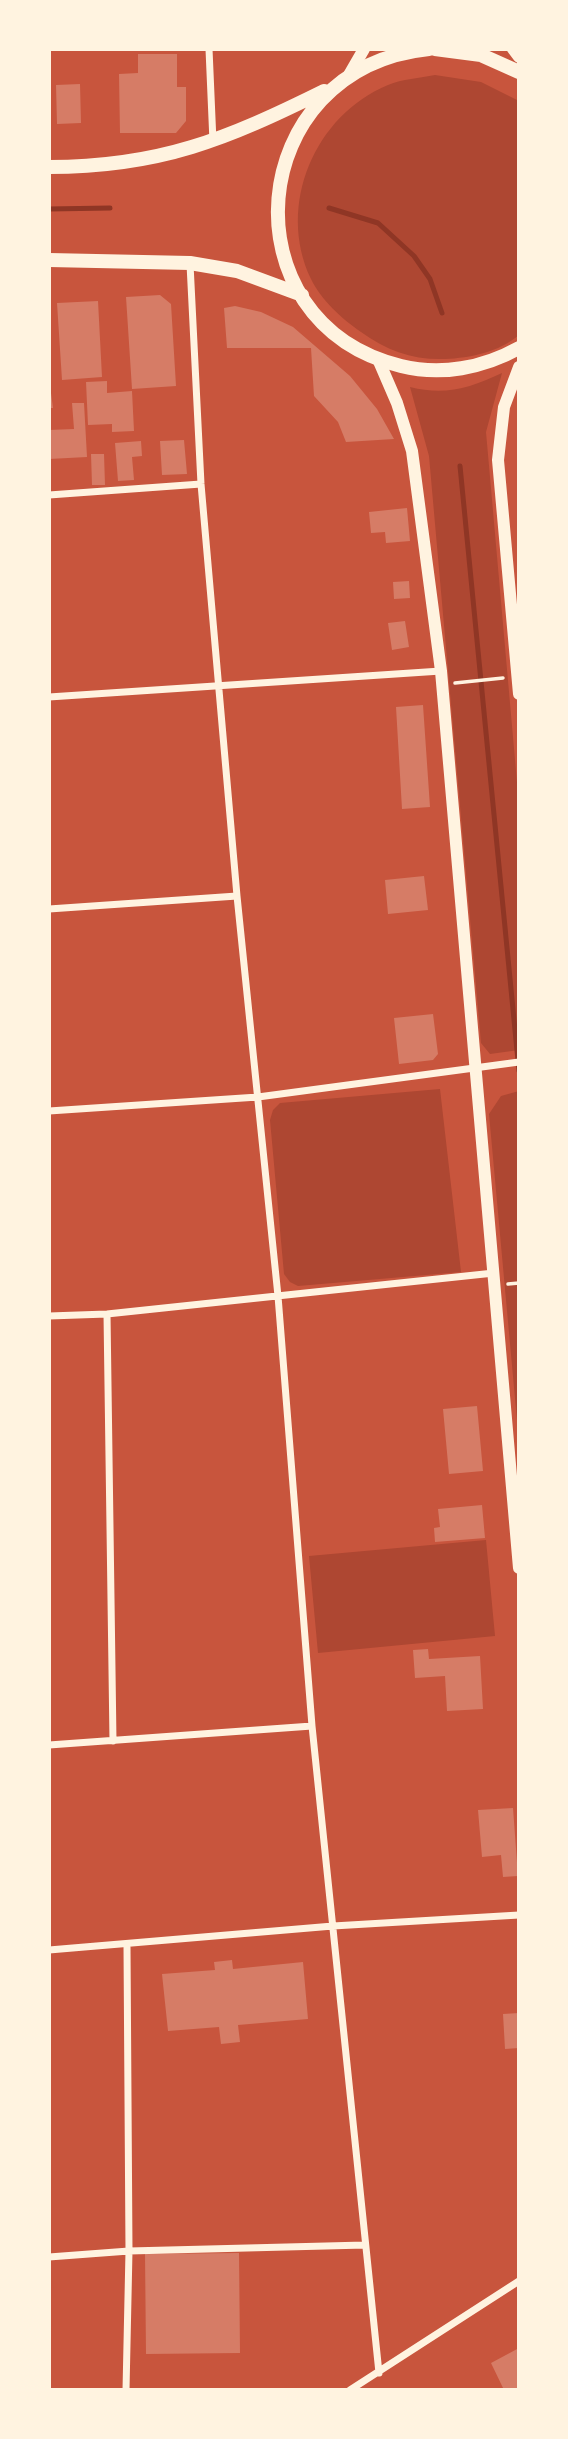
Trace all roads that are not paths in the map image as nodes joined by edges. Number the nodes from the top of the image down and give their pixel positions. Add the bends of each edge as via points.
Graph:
1 (209, 49) edge
2 (364, 49) edge
3 (429, 49) edge
4 (435, 49) edge
5 (513, 49) edge
6 (519, 57) edge
7 (519, 72) edge
8 (349, 75) junction
9 (335, 86) junction
10 (213, 142) junction
11 (49, 167) edge
12 (49, 260) edge
13 (190, 263) junction
14 (302, 295) junction
15 (519, 348) edge
16 (378, 359) junction
17 (519, 367) edge
18 (201, 484) junction
19 (49, 495) edge
20 (516, 626) edge
21 (441, 671) junction
22 (219, 685) junction
23 (519, 694) edge
24 (49, 697) edge
25 (237, 897) junction
26 (49, 909) edge
27 (519, 1062) edge
28 (477, 1067) junction
29 (258, 1097) junction
30 (49, 1111) edge
31 (494, 1273) junction
32 (278, 1296) junction
33 (107, 1314) junction
34 (49, 1316) edge
35 (519, 1568) edge
36 (312, 1726) junction
37 (113, 1741) junction
38 (49, 1745) edge
39 (519, 1915) edge
40 (333, 1926) junction
41 (127, 1946) junction
42 (49, 1950) edge
43 (365, 2245) junction
44 (129, 2251) junction
45 (49, 2257) edge
46 (519, 2281) edge
47 (379, 2373) junction
48 (126, 2390) edge
49 (349, 2390) edge

1 - 10 street
2 - 8 main road
3 - 8 highway via 379,59
4 - 7 highway via 481,55
5 - 6 main road
8 - 9 highway
9 - 10 highway
9 - 14 highway via 301,124 279,185 279,234
10 - 11 highway via 149,159 96,167
12 - 13 highway
13 - 14 highway via 237,271
13 - 18 street
14 - 16 highway via 335,332
15 - 16 highway via 457,369 416,369
16 - 21 main road via 412,451
17 - 20 main road via 504,407 498,460
18 - 19 street
18 - 22 street
20 - 23 main road
21 - 22 street
21 - 28 main road
22 - 24 street
22 - 25 street
25 - 26 street
25 - 29 street
27 - 28 street
28 - 29 street
28 - 31 main road
29 - 30 street
29 - 32 street
31 - 32 street
31 - 35 main road
32 - 33 street
32 - 36 street
33 - 34 street
33 - 37 street
36 - 37 street
36 - 40 street
37 - 38 street
39 - 40 street
40 - 41 street
40 - 43 street
41 - 42 street
41 - 44 street
43 - 44 street
43 - 47 street
44 - 45 street
44 - 48 street
46 - 47 street
47 - 49 street

